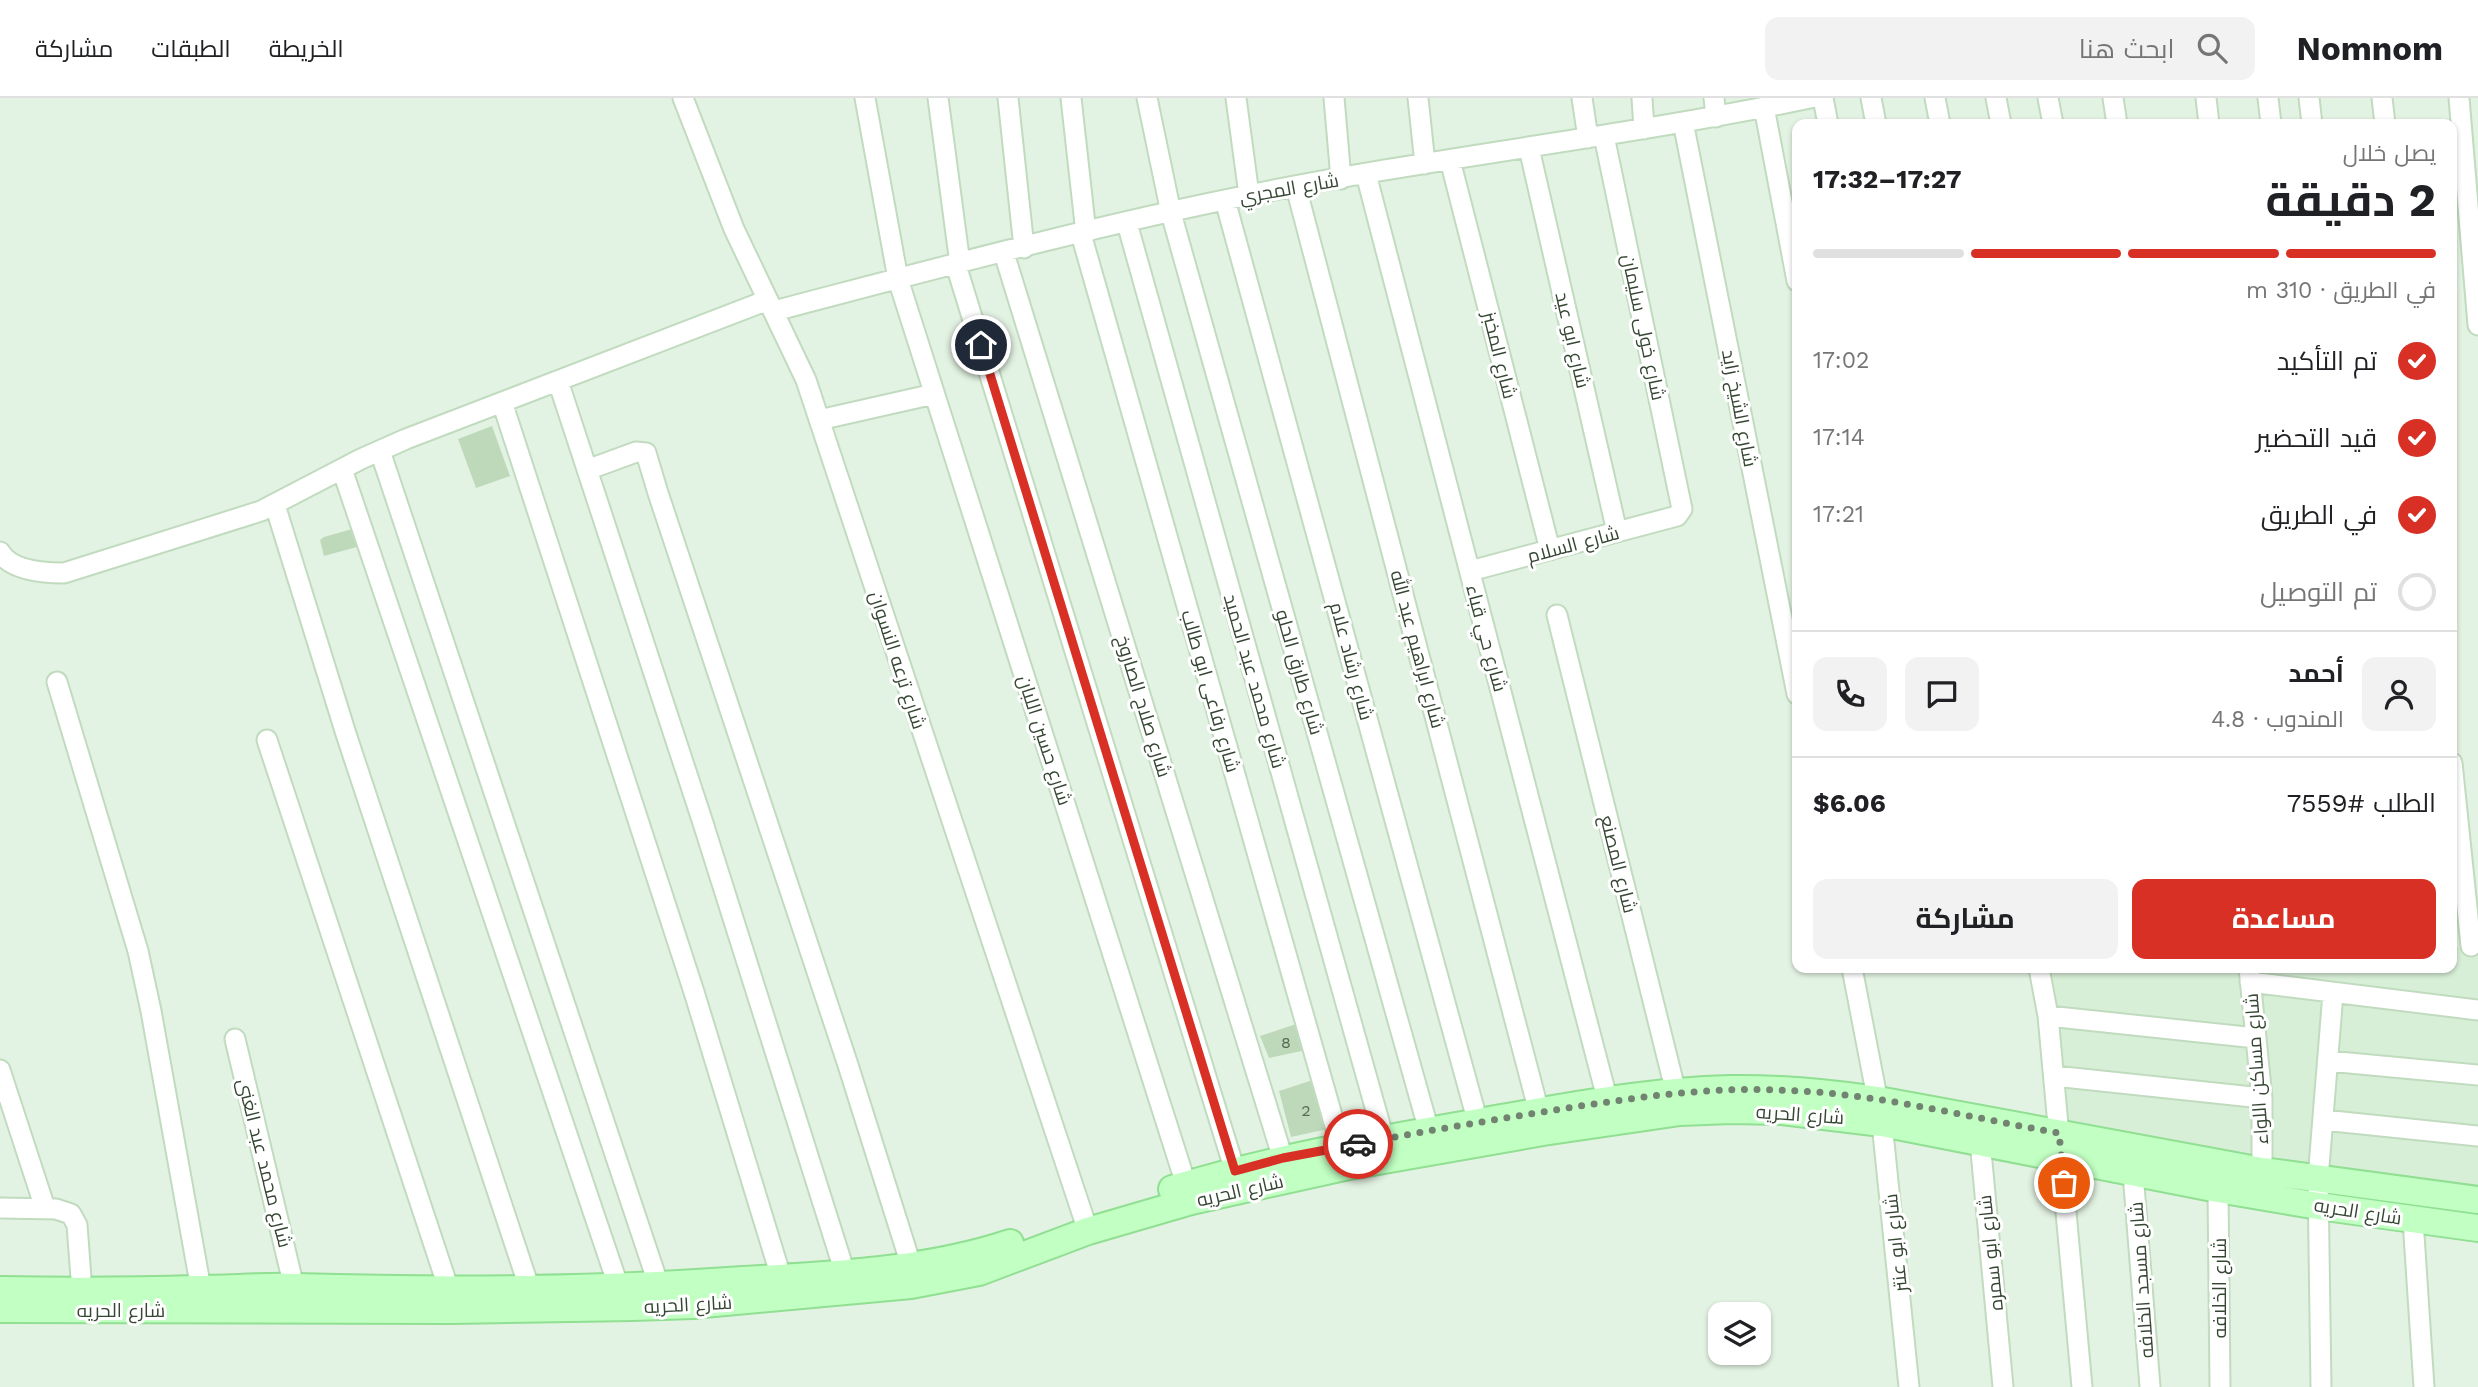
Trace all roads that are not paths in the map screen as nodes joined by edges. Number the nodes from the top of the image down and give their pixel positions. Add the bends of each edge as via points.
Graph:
1 (683, 98) edge
2 (865, 98) edge
3 (938, 98) edge
4 (1008, 98) edge
5 (1071, 98) edge
6 (1147, 98) edge
7 (1236, 98) edge
8 (1334, 98) edge
9 (1418, 98) edge
10 (1582, 98) edge
11 (1643, 98) edge
12 (1823, 98) edge
13 (1871, 98) edge
14 (1935, 98) edge
15 (1996, 98) edge
16 (2048, 98) edge
17 (2113, 98) edge
18 (2206, 98) edge
19 (2268, 98) edge
20 (2309, 98) edge
21 (2382, 98) edge
22 (2459, 98) edge
23 (1798, 99) edge
24 (1764, 107) junction
25 (1715, 108) edge
26 (1827, 119) edge
27 (1875, 119) edge
28 (1939, 119) edge
29 (2000, 119) edge
30 (2052, 119) edge
31 (2116, 119) edge
32 (2208, 119) edge
33 (2270, 119) edge
34 (2311, 119) edge
35 (2384, 119) edge
36 (1684, 122) junction
37 (1644, 129) junction
38 (1596, 137) junction
39 (1529, 148) junction
40 (1450, 160) junction
41 (1425, 164) junction
42 (1366, 174) junction
43 (1341, 179) junction
44 (1296, 187) junction
45 (1249, 195) junction
46 (1225, 200) junction
47 (1171, 213) junction
48 (1127, 223) junction
49 (1084, 233) junction
50 (1024, 248) junction
51 (1004, 253) junction
52 (1792, 255) edge
53 (958, 264) junction
54 (898, 279) junction
55 (771, 306) junction
56 (2478, 325) edge
57 (558, 381) junction
58 (934, 394) junction
59 (502, 402) junction
60 (819, 420) junction
61 (380, 451) junction
62 (342, 469) junction
63 (587, 470) junction
64 (275, 505) junction
65 (1677, 516) joint
66 (1617, 532) junction
67 (1550, 550) junction
68 (0, 552) edge
69 (1470, 571) junction
70 (1557, 615) dead end
71 (1792, 669) edge
72 (57, 682) dead end
73 (267, 740) dead end
74 (2457, 824) edge
75 (2467, 946) edge
76 (1853, 973) edge
77 (2040, 973) edge
78 (2249, 975) edge
79 (2333, 993) junction
80 (2478, 1010) edge
81 (2048, 1016) junction
82 (2256, 1038) junction
83 (235, 1039) dead end
84 (2328, 1061) junction
85 (0, 1070) edge
86 (2478, 1075) edge
87 (2054, 1076) junction
88 (2262, 1098) junction
89 (1608, 1102) junction
90 (1678, 1103) junction
91 (1880, 1111) junction
92 (1539, 1112) junction
93 (2323, 1120) junction
94 (1478, 1123) junction
95 (1429, 1131) junction
96 (1979, 1131) junction
97 (2478, 1136) edge
98 (1384, 1139) junction
99 (2060, 1145) junction
100 (1341, 1147) junction
101 (1283, 1158) junction
102 (1235, 1171) junction
103 (2262, 1171) junction
104 (2133, 1173) junction
105 (2318, 1179) junction
106 (2218, 1189) junction
107 (1189, 1193) junction
108 (2478, 1200) edge
109 (2318, 1206) junction
110 (0, 1208) edge
111 (45, 1208) junction
112 (2413, 1220) junction
113 (1085, 1223) junction
114 (2478, 1228) edge
115 (911, 1265) junction
116 (845, 1273) junction
117 (781, 1277) junction
118 (659, 1286) junction
119 (295, 1287) junction
120 (619, 1288) junction
121 (201, 1289) junction
122 (0, 1290) edge
123 (449, 1290) junction
124 (530, 1290) junction
125 (82, 1292) junction
126 (330, 1300) junction
127 (0, 1309) edge
128 (1909, 1387) edge
129 (2003, 1387) edge
130 (2082, 1387) edge
131 (2150, 1387) edge
132 (2220, 1387) edge
133 (2321, 1387) edge
134 (2424, 1387) edge

1 - 55 street, شارع ترعه النسوان via 734,229
2 - 54 street, شارع حسين اللبان
3 - 53 street
4 - 50 street
5 - 49 street, شارع رفاعى ابو طالب
6 - 47 street, شارع طارق الحلو
7 - 45 street
8 - 43 street
9 - 41 street
10 - 38 street, شارع خولى سليمان
11 - 37 street
12 - 26 street
13 - 27 street
14 - 28 street
15 - 29 street
16 - 30 street
17 - 31 street
18 - 32 street
19 - 33 street
20 - 34 street
21 - 35 street
22 - 56 street
23 - 24 street, شارع المجري
24 - 25 street, شارع المجري
24 - 52 street
25 - 36 street, شارع المجري
36 - 37 street, شارع المجري
36 - 71 street, شارع الشيخ زايد
37 - 38 street, شارع المجري
38 - 39 street, شارع المجري
38 - 65 street, شارع خولى سليمان via 1682,504
39 - 40 street, شارع المجري
39 - 66 street, شارع ابو عيد
40 - 41 street, شارع المجري
40 - 67 street, شارع المخبز
41 - 42 street, شارع المجري
42 - 43 street, شارع المجري
42 - 69 street, شارع حي قباء
43 - 44 street, شارع المجري
44 - 45 street, شارع المجري
44 - 92 street, شارع ابراهيم عبد الله
45 - 46 street, شارع المجري
46 - 47 street, شارع المجري
46 - 94 street, شارع رشاد علام
47 - 48 street, شارع المجري
47 - 95 street, شارع طارق الحلو
48 - 49 street, شارع المجري
48 - 98 street, شارع محمد عبد الحميد
49 - 50 street, شارع المجري
49 - 100 street, شارع رفاعى ابو طالب
50 - 51 street, شارع المجري
51 - 53 street, شارع المجري
51 - 101 street, شارع صلاح الصاروخ
53 - 54 street, شارع المجري
53 - 102 street
54 - 55 street, شارع المجري
54 - 58 street, شارع حسين اللبان
55 - 57 street, شارع المجري
55 - 60 street, شارع ترعه النسوان via 806,380
57 - 59 street, شارع المجري
57 - 63 street
58 - 60 street
58 - 107 street, شارع حسين اللبان
59 - 61 street, شارع المجري
59 - 117 street via 694,992
60 - 113 street, شارع ترعه النسوان
61 - 62 street, شارع المجري
61 - 118 street
62 - 64 street, شارع المجري
62 - 120 street
63 - 115 street via 636,452 646,453
63 - 116 street
64 - 68 street, شارع المجري via 64,573 22,568
64 - 124 street
65 - 66 street, شارع السلام
66 - 67 street, شارع السلام
67 - 69 street, شارع السلام
69 - 89 street, شارع حي قباء
70 - 90 street, شارع المصنع
72 - 121 street via 138,951
73 - 123 street
74 - 75 street
76 - 91 street
77 - 81 street
78 - 79 street
78 - 82 street, شارع مساكن اللواء
79 - 80 street
79 - 84 street
81 - 82 street
81 - 87 street
82 - 88 street, شارع مساكن اللواء
83 - 119 street, شارع محمد عبد الغنى
84 - 86 street
84 - 93 street
85 - 111 street
87 - 88 street
87 - 99 street
88 - 103 street, شارع مساكن اللواء
89 - 90 main road, شارع الحريه
89 - 92 main road, شارع الحريه
90 - 91 main road, شارع الحريه via 1782,1111
90 - 107 main road, شارع الحريه
91 - 96 main road, شارع الحريه
91 - 128 street, شارع ابو عنتر
92 - 94 main road, شارع الحريه
93 - 97 street
93 - 105 street
94 - 95 main road, شارع الحريه
95 - 98 main road, شارع الحريه
96 - 99 main road, شارع الحريه
96 - 129 street, شارع ابو سمره
98 - 100 main road, شارع الحريه
99 - 103 main road, شارع الحريه
99 - 104 main road, شارع الحريه
99 - 130 street
100 - 101 main road, شارع الحريه
101 - 102 main road, شارع الحريه
102 - 107 main road, شارع الحريه
103 - 105 main road, شارع الحريه
104 - 106 main road, شارع الحريه
104 - 131 street, شارع مسجد الخلافه
105 - 108 main road, شارع الحريه
105 - 109 street
106 - 109 main road, شارع الحريه
106 - 132 street, شارع الخلافه
107 - 113 main road, شارع الحريه
109 - 112 main road, شارع الحريه
109 - 133 street
110 - 111 street
111 - 125 street via 67,1211 75,1219
112 - 114 main road, شارع الحريه
112 - 134 street
113 - 115 main road, شارع الحريه via 982,1252
113 - 126 main road, شارع الحريه via 1035,1252 956,1278 832,1294 693,1305
115 - 116 main road, شارع الحريه
116 - 117 main road, شارع الحريه
117 - 118 main road, شارع الحريه
118 - 120 main road, شارع الحريه
119 - 121 main road, شارع الحريه
119 - 126 main road, شارع الحريه
120 - 124 main road, شارع الحريه
121 - 125 main road, شارع الحريه
122 - 125 main road, شارع الحريه
123 - 124 main road, شارع الحريه
123 - 126 main road, شارع الحريه
126 - 127 main road, شارع الحريه

